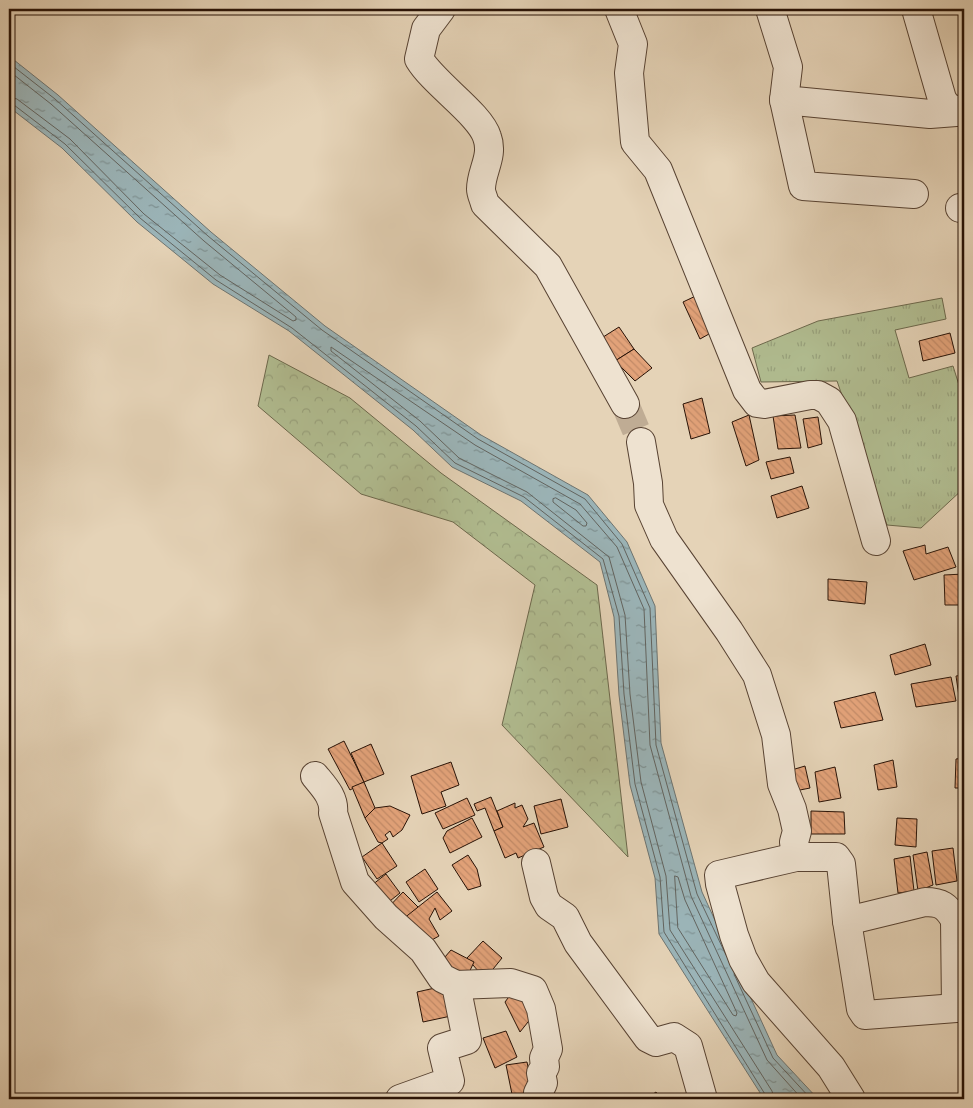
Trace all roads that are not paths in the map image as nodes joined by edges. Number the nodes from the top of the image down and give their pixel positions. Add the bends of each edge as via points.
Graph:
1 (441, 9) edge
2 (619, 9) edge
3 (770, 9) edge
4 (916, 9) edge
5 (784, 100) junction
6 (960, 113) edge
7 (914, 194) dead end
8 (624, 404) tunnel mouth
9 (641, 442) tunnel mouth
10 (876, 541) dead end
11 (315, 776) dead end
12 (796, 857) junction
13 (536, 863) dead end
14 (959, 917) edge
15 (847, 921) junction
16 (456, 985) junction
17 (960, 1008) edge
18 (400, 1099) edge
19 (540, 1099) edge
20 (703, 1099) edge
21 (851, 1099) edge

1 - 8 street via 426,29 419,59 426,72 478,123 487,137 489,160 481,190 485,204 548,266
2 - 10 street via 633,44 629,73 634,142 658,170 747,390 757,403 818,395 829,401 842,421
3 - 5 street via 788,67
4 - 6 street via 942,99 947,107
5 - 6 street via 930,114
5 - 7 street via 803,186
9 - 12 street via 649,504 664,539 757,675 776,735 782,784 797,831 794,842
11 - 16 street via 334,805 333,813 355,882 386,917 423,950 442,978
12 - 15 street via 836,857 839,860
12 - 21 street via 722,873 720,884 743,960 756,982 825,1061
13 - 20 street via 549,906 566,917 578,942 648,1038 656,1042 674,1038 688,1046
14 - 15 street via 937,902 925,902
14 - 17 street
15 - 17 street via 860,1009 865,1015
16 - 18 street via 467,1040 442,1048 450,1081
16 - 19 street via 512,983 533,990 541,1009 548,1049 541,1073

